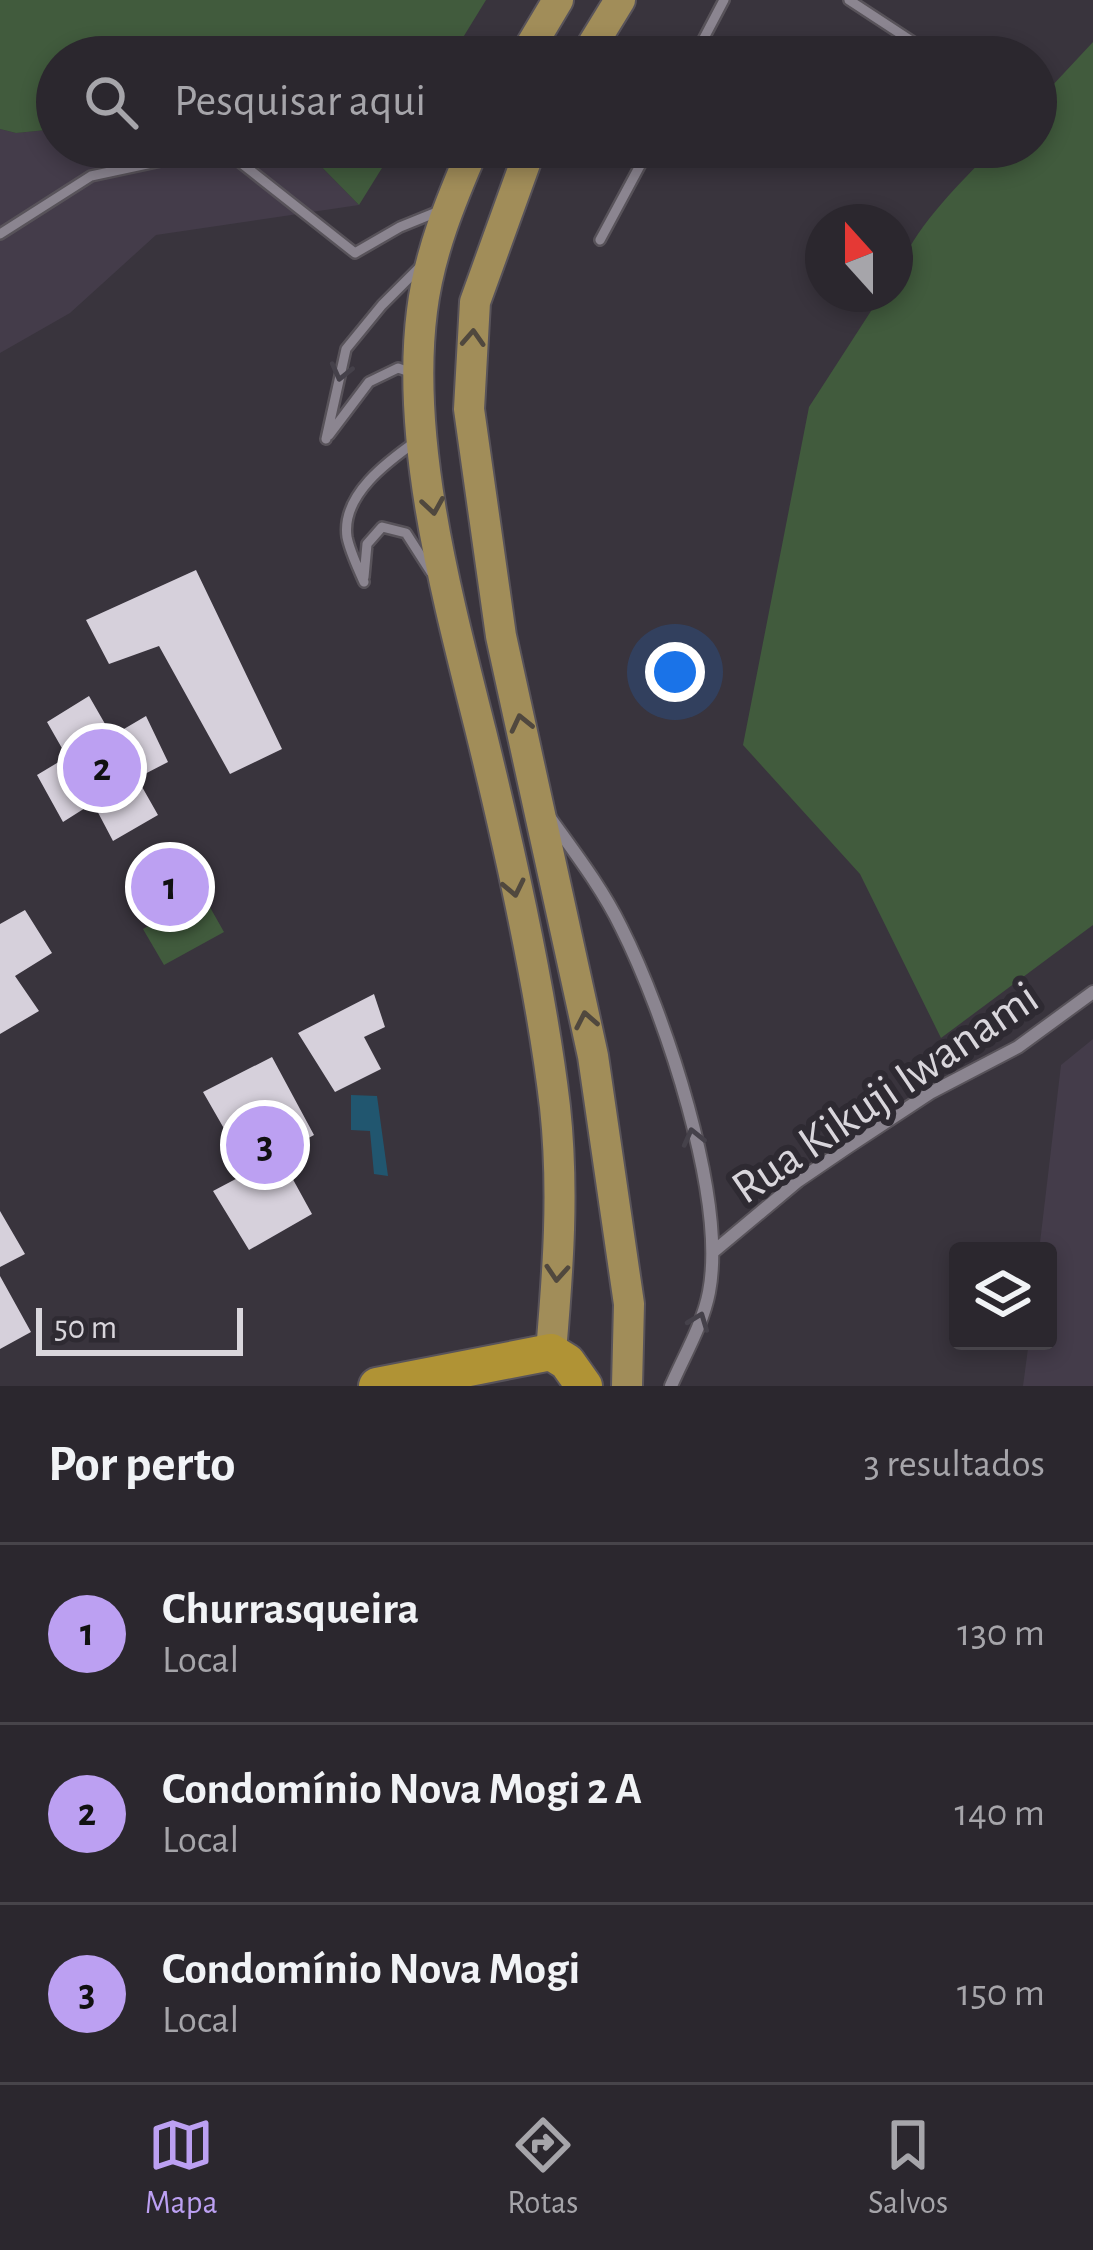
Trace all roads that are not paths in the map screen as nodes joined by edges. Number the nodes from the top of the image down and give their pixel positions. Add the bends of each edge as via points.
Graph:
1 (558, 0) edge
2 (620, 0) edge
3 (724, 0) edge
4 (849, 0) edge
5 (537, 36) edge
6 (598, 36) edge
7 (705, 36) edge
8 (905, 36) edge
9 (128, 168) edge
10 (247, 168) edge
11 (465, 168) edge
12 (523, 168) edge
13 (639, 168) edge
14 (448, 208) junction
15 (0, 234) edge
16 (600, 240) dead end
17 (434, 254) junction
18 (419, 381) junction
19 (422, 437) junction
20 (449, 602) junction
21 (540, 804) junction
22 (1093, 992) edge
23 (713, 1252) junction
24 (548, 1369) edge
25 (377, 1386) edge
26 (584, 1386) edge
27 (627, 1386) edge
28 (671, 1386) edge

1 - 5 main road
2 - 6 main road
3 - 7 lane
4 - 8 lane
9 - 15 lane via 91,176
10 - 14 lane via 356,254
11 - 14 main road
21 -> 12 main road via 501,636 469,409 475,302
13 - 16 lane
14 - 17 main road
17 - 18 main road
17 -> 18 lane via 346,349 326,440 383,372 398,368
18 - 19 main road
19 -> 20 main road
19 - 20 lane via 369,481 352,506 348,542 364,582 373,533 406,533
20 -> 24 main road via 555,1106 562,1210
23 -> 21 street via 703,1178 648,985 620,923
27 -> 21 main road via 628,1304 592,1056
22 - 23 street, Rua Kikuji Iwanami via 798,1181
28 -> 23 street, Rua Kikuji Iwanami via 709,1295
24 - 25 highway
24 - 26 highway via 567,1362

